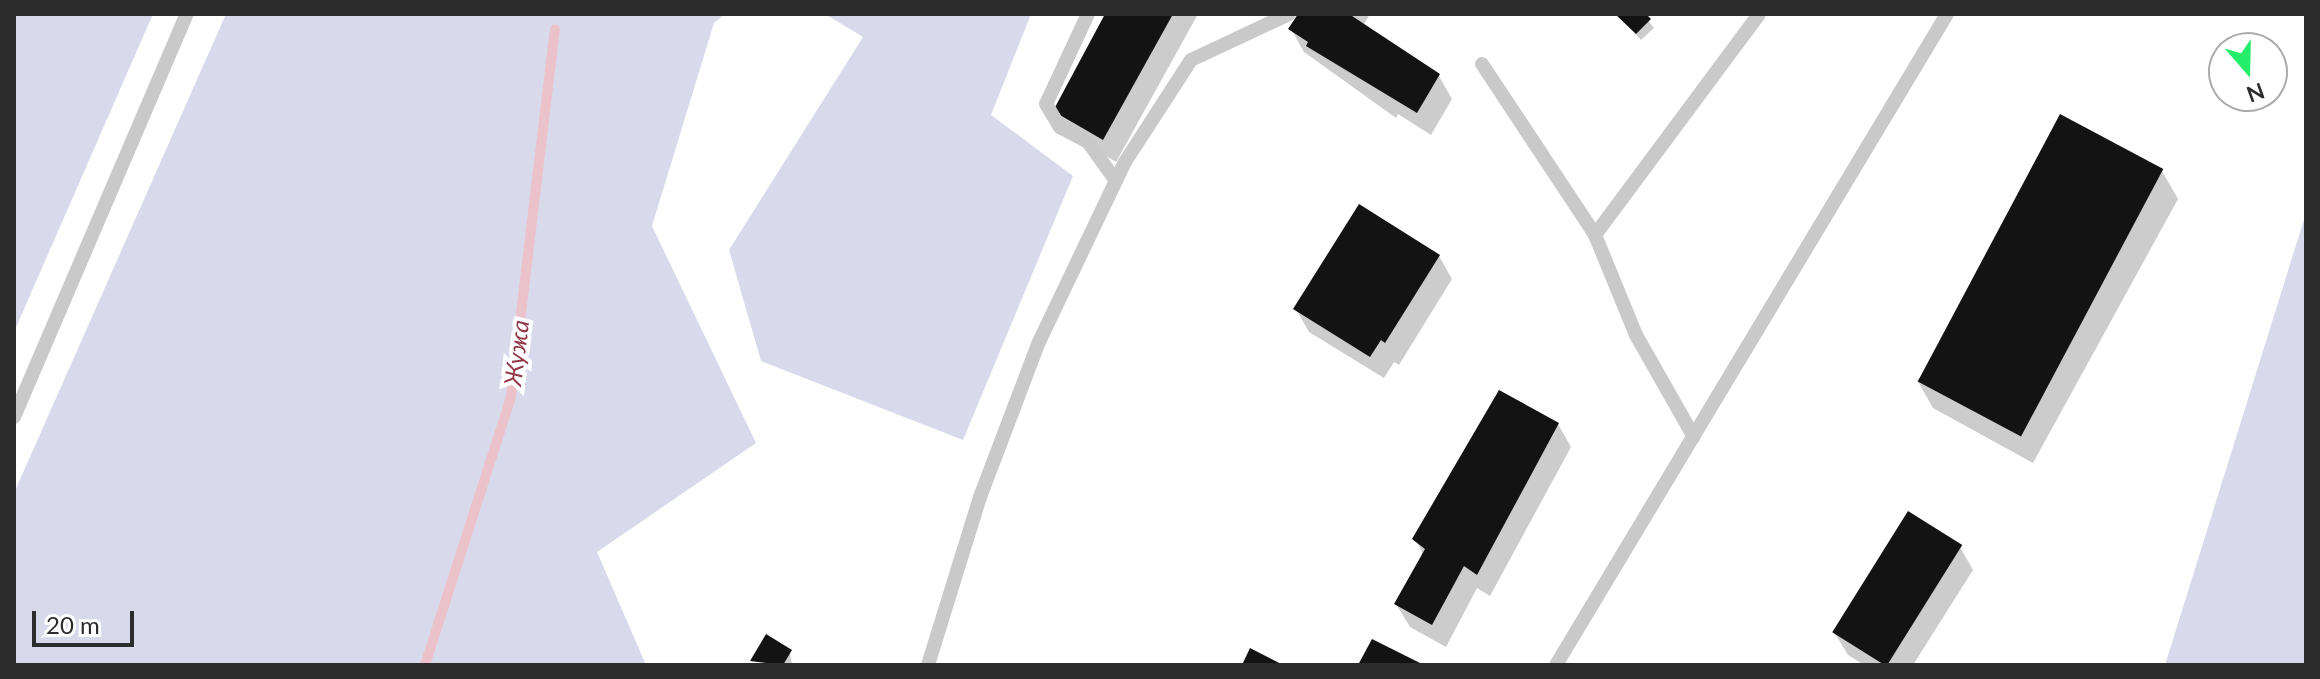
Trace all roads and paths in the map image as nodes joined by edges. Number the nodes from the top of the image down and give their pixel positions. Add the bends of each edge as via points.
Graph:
1 (187, 14) edge
2 (1088, 14) edge
3 (1289, 14) edge
4 (1759, 14) edge
5 (1947, 14) edge
6 (1482, 64) dead end
7 (1116, 181) junction
8 (1595, 235) junction
9 (14, 417) edge
10 (1694, 437) junction
11 (928, 665) edge
12 (1556, 665) edge

1 - 9 lane
2 - 7 lane via 1046,104 1060,127 1088,142
3 - 7 lane via 1191,60
4 - 8 lane
5 - 10 lane
6 - 8 lane
7 - 11 lane via 1039,342 980,497
8 - 10 lane via 1636,335
10 - 12 lane

